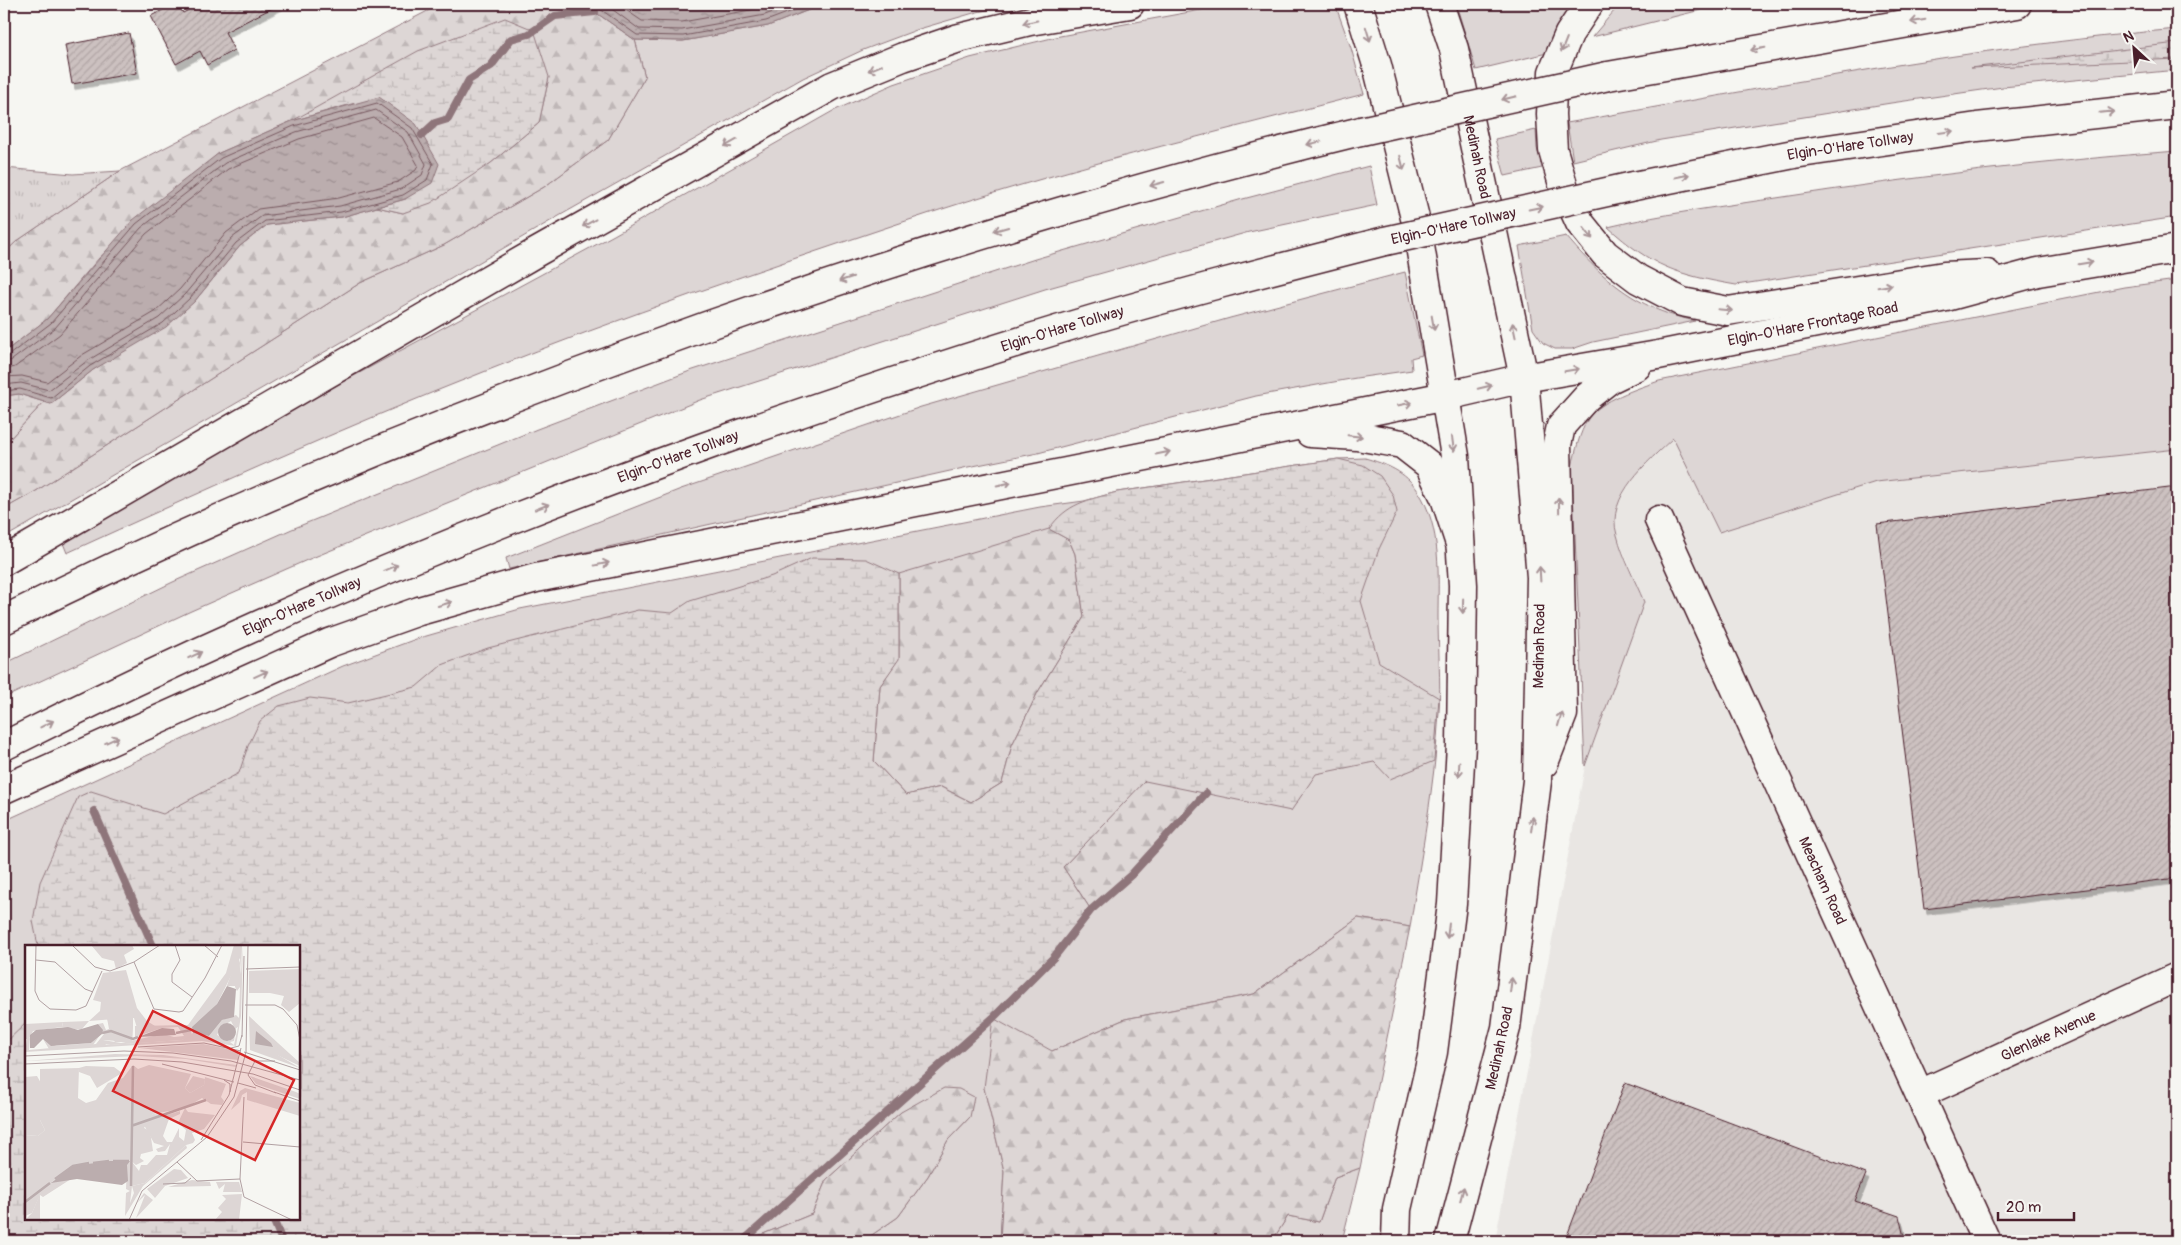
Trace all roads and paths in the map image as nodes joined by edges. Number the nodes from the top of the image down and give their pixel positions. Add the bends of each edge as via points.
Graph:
1 (1130, 4) edge
2 (1358, 4) edge
3 (1439, 4) edge
4 (1589, 4) edge
5 (2018, 4) edge
6 (2177, 105) edge
7 (2177, 249) edge
8 (2038, 272) junction
9 (1658, 355) junction
10 (1524, 378) junction
11 (1446, 396) junction
12 (1271, 431) junction
13 (1659, 520) dead end
14 (1460, 544) junction
15 (4, 561) edge
16 (4, 620) edge
17 (4, 746) edge
18 (1537, 781) junction
19 (4, 788) edge
20 (2177, 978) edge
21 (1920, 1094) junction
22 (1396, 1241) edge
23 (1450, 1241) edge
24 (1986, 1241) edge

1 -> 15 main road via 1030,21 959,38 832,86
2 -> 11 main road via 1377,65 1416,222
10 -> 3 main road, Medinah Road via 1454,49
4 -> 8 main road via 1568,34 1553,72 1550,114 1553,150 1564,188 1580,223 1605,254 1638,279 1682,302 1728,311 1944,276
5 -> 16 main road, bridge via 1608,76 1361,131 1146,186 989,232 720,320 511,397 346,464 75,584
17 -> 6 main road, Elgin-O'Hare Tollway, bridge via 288,612 475,532 677,456 1059,329 1385,241 1634,186 1861,144 1977,127
8 -> 7 main road, Elgin-O'Hare Frontage Road
8 - 9 main road, Elgin-O'Hare Frontage Road via 1946,297
10 -> 9 main road, Elgin-O'Hare Frontage Road
18 -> 9 main road via 1563,714 1557,445 1561,426 1586,396 1610,379
11 -> 10 main road, Elgin-O'Hare Frontage Road
18 -> 10 main road, Medinah Road via 1540,577
12 -> 11 main road, Elgin-O'Hare Frontage Road
11 -> 14 main road via 1455,456
12 -> 14 main road via 1357,436 1402,444 1429,465 1445,498
19 -> 12 main road via 330,643 419,611 536,578
13 - 21 main road, Meacham Road
14 -> 22 main road via 1463,586 1461,745 1452,904 1433,1052 1397,1209
23 -> 18 main road, Medinah Road via 1506,1028
20 - 21 main road, Glenlake Avenue
21 - 24 main road, Meacham Road

